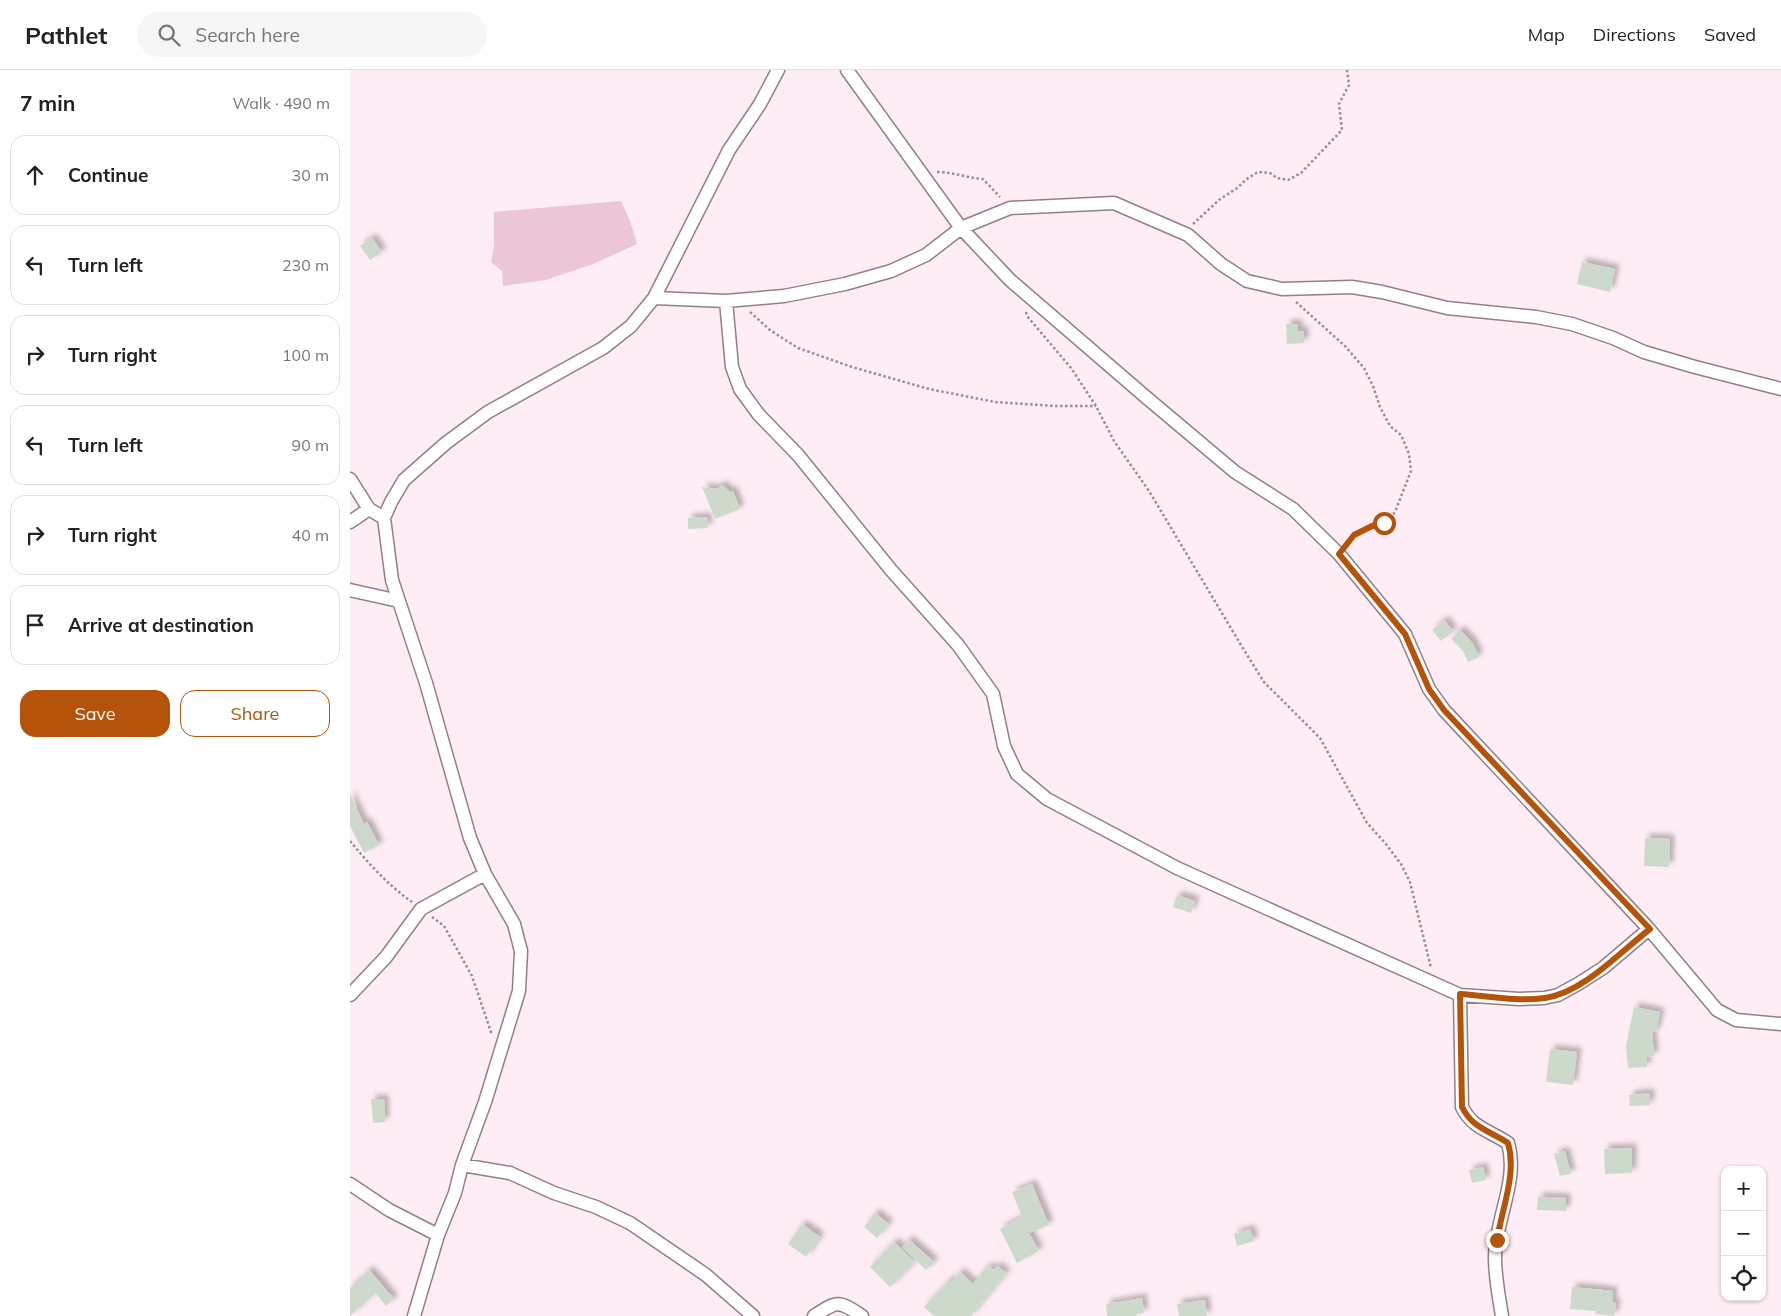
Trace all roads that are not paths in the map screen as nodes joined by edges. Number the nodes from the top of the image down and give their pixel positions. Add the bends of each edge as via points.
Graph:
1 (778, 70) edge
2 (847, 70) edge
3 (961, 228) junction
4 (654, 298) junction
5 (731, 301) junction
6 (1781, 388) edge
7 (350, 479) edge
8 (369, 509) junction
9 (384, 518) junction
10 (350, 522) edge
11 (350, 590) edge
12 (399, 601) junction
13 (485, 874) junction
14 (1650, 929) junction
15 (1460, 994) junction
16 (350, 995) edge
17 (1781, 1024) edge
18 (462, 1165) junction
19 (350, 1184) edge
20 (438, 1235) junction
21 (750, 1315) edge
22 (414, 1316) edge
23 (814, 1316) edge
24 (862, 1316) edge
25 (1502, 1316) edge

1 - 4 street via 729,150
2 - 3 street
3 - 5 street via 926,255 891,271 784,296
3 - 6 street via 1010,208 1114,204 1188,235 1247,282 1282,290 1352,287 1447,308 1572,324 1686,365
3 - 14 street via 1010,280 1133,387 1235,472 1293,509 1339,554 1405,634 1429,689 1444,710
4 - 5 street
4 - 9 street via 631,326 603,348 488,412 446,443 404,480
5 - 15 street via 732,366 740,389 759,415 798,455 890,570 963,652 993,694 1004,746 1017,774 1047,799 1177,868
7 - 8 street
8 - 9 street
8 - 10 street
9 - 12 street via 392,580
11 - 12 street
12 - 13 street via 470,838
13 - 16 street via 421,909 386,957
13 - 18 street via 514,924 521,951 519,991
14 - 15 street via 1603,968 1558,995 1519,998
14 - 17 street via 1717,1010 1736,1020
15 - 25 street via 1462,1107 1468,1118 1480,1128 1508,1143 1512,1156 1495,1258
18 - 20 street
18 - 21 street via 510,1173 630,1223 706,1276
19 - 20 street via 389,1210
20 - 22 street
23 - 24 street via 836,1304 844,1304

